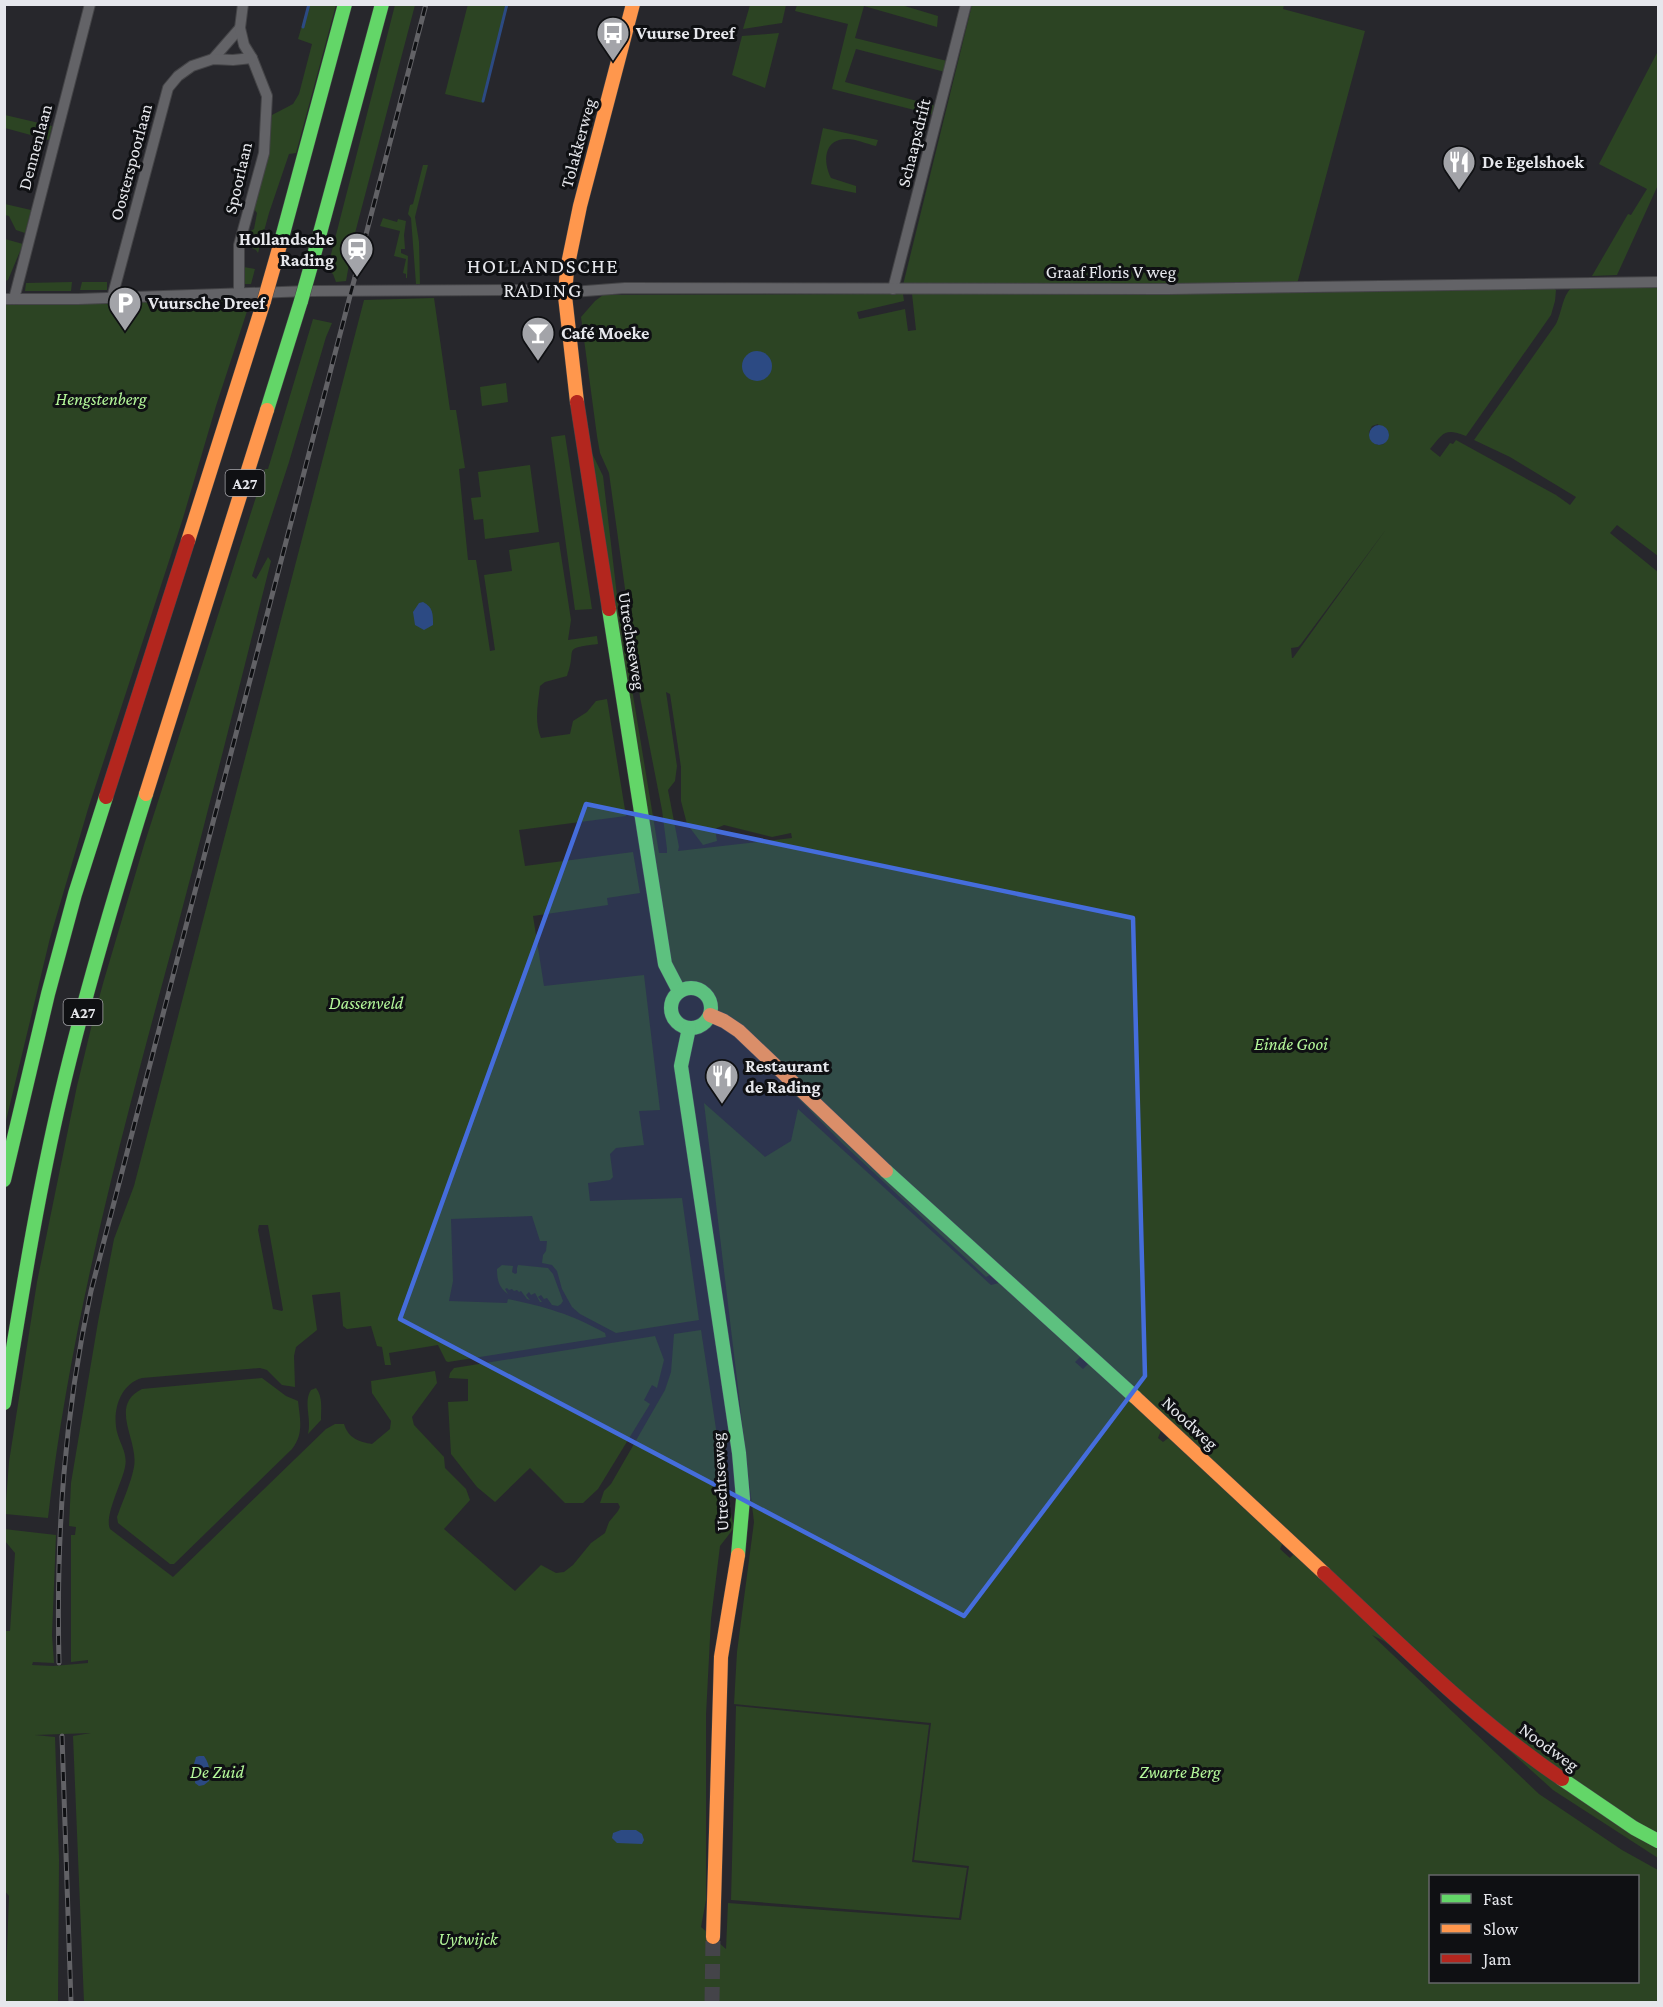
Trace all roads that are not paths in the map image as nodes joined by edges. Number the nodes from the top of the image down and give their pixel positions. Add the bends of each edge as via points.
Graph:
1 (90, 4) edge
2 (243, 4) edge
3 (345, 4) edge
4 (382, 4) edge
5 (633, 4) edge
6 (966, 4) edge
7 (240, 28) junction
8 (252, 58) junction
9 (213, 59) junction
10 (1659, 282) edge
11 (893, 290) junction
12 (239, 292) junction
13 (565, 292) junction
14 (112, 297) junction
15 (9, 299) edge
16 (679, 992) junction
17 (710, 1015) junction
18 (689, 1028) junction
19 (4, 1180) edge
20 (4, 1403) edge
21 (1659, 1841) edge
22 (713, 1937) tunnel mouth

1 - 15 street, Dennenlaan
2 - 7 street, Spoorlaan
3 - 19 main road, A27, bridge via 257,327 75,894
4 - 20 main road, A27, bridge via 291,337 111,906 61,1094 32,1230
5 - 13 main road, Tolakkerweg via 579,206
6 - 11 street, Schaapsdrift
7 - 8 street, Spoorlaan
7 - 9 street, Oosterspoorlaan
8 - 9 street, Oosterspoorlaan
8 - 12 street, Spoorlaan via 267,96 264,153 239,245
9 - 14 street, Oosterspoorlaan via 192,66 168,88
10 - 11 street, Graaf Floris V weg
11 - 13 street, Graaf Floris V weg via 625,288
12 - 13 street
12 - 14 street
13 - 16 main road, Utrechtseweg via 580,424 665,964
14 - 15 street
16 - 17 main road via 691,988 703,992 710,1002
16 - 18 main road via 671,1013 675,1021
17 - 18 main road via 702,1025
17 - 21 main road, Noodweg via 739,1031 1454,1695 1532,1759
18 - 22 main road, Utrechtseweg via 681,1066 733,1409 742,1499 741,1537 721,1657

